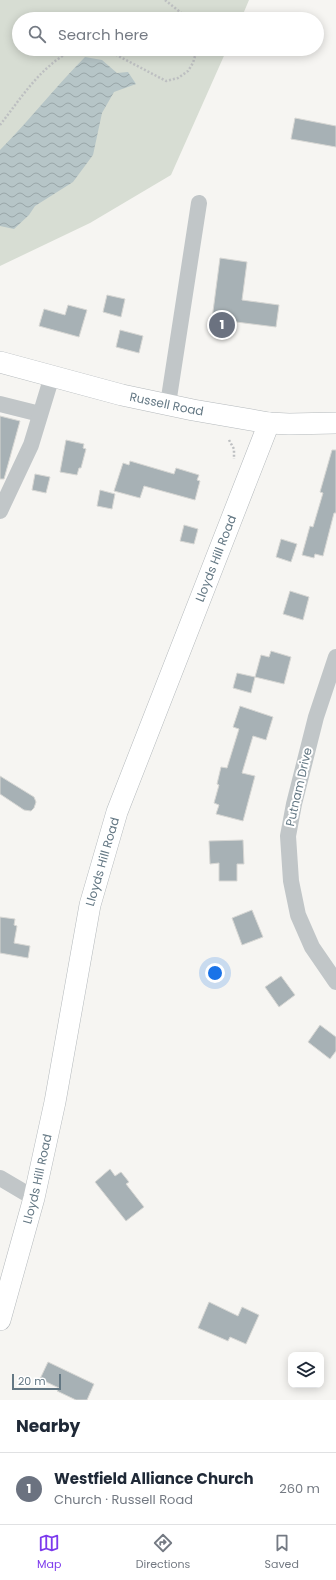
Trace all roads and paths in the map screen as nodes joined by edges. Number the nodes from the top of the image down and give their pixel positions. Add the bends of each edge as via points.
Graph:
1 (165, 0) edge
2 (180, 12) edge
3 (63, 56) edge
4 (119, 56) edge
5 (195, 56) edge
6 (0, 125) edge
7 (199, 203) dead end
8 (0, 362) edge
9 (52, 376) junction
10 (0, 404) edge
11 (168, 404) junction
12 (40, 414) junction
13 (269, 423) junction
14 (336, 423) edge
15 (0, 511) edge
16 (336, 657) edge
17 (336, 982) edge
18 (0, 1178) edge
19 (34, 1198) junction
20 (0, 1320) edge

1 - 2 path
3 - 6 path via 36,78
4 - 5 path via 166,80 178,78 188,71
7 - 11 street
8 - 9 main road, Russell Road
9 - 11 main road, Russell Road via 122,395
9 - 12 street
10 - 12 street
11 - 13 main road, Russell Road
12 - 15 street via 31,445
13 - 14 main road, Russell Road
13 - 19 main road, Lloyds Hill Road via 106,845 90,905 55,1102
16 - 17 street, Putnam Drive via 316,717 288,836 291,881 298,915 312,947
18 - 19 street
19 - 20 main road, Lloyds Hill Road

